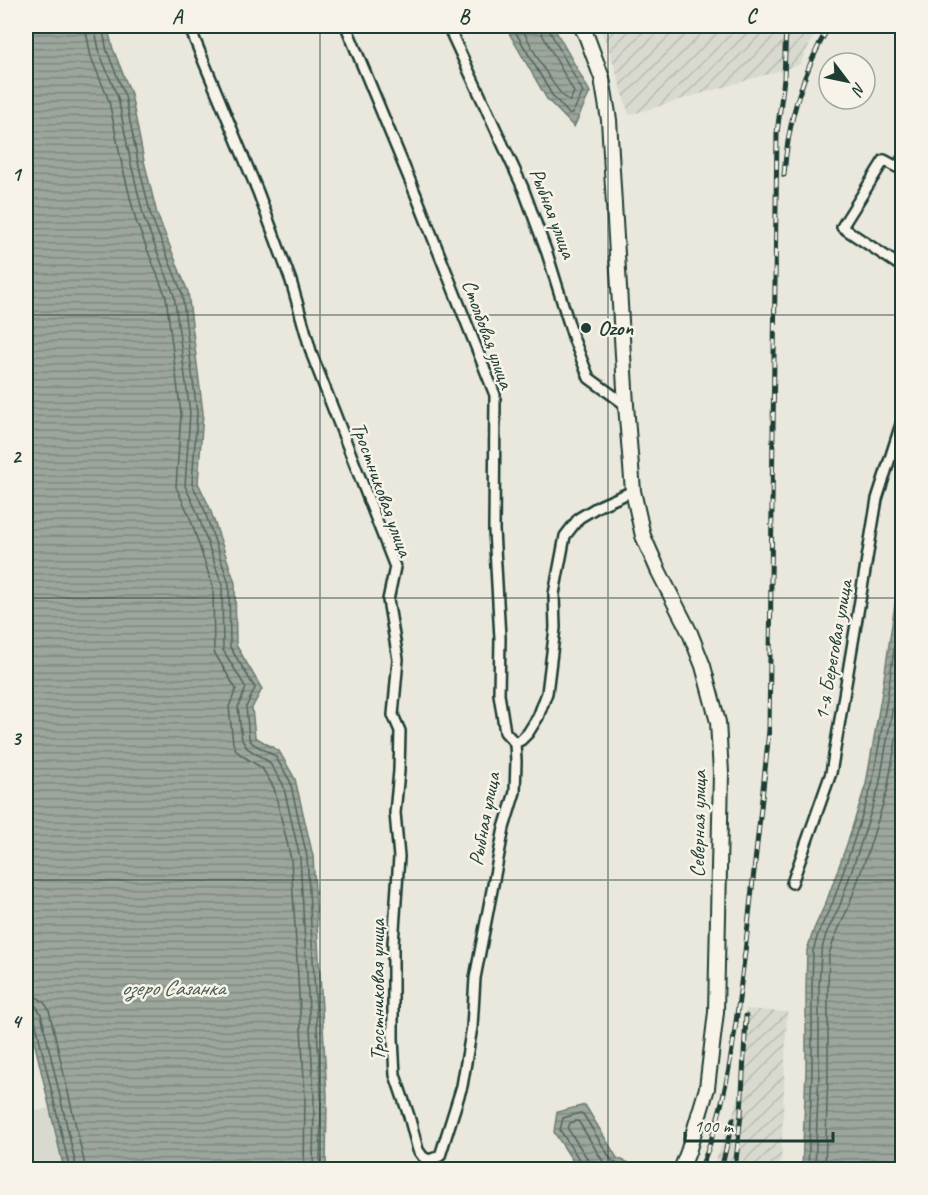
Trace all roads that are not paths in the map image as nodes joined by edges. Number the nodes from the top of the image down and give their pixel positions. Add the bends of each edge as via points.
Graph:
1 (189, 26) edge
2 (448, 26) edge
3 (581, 26) edge
4 (350, 27) edge
5 (903, 159) edge
6 (900, 169) edge
7 (903, 267) edge
8 (626, 405) junction
9 (903, 421) edge
10 (633, 491) junction
11 (514, 744) junction
12 (792, 883) dead end
13 (429, 1165) edge
14 (681, 1170) edge

1 - 13 street, Тростниковая улица via 258,192 291,281 312,355 395,567 388,600 398,659 393,715 400,731 395,813 399,857 393,944 395,1075 418,1150
2 - 8 street, Рыбная улица via 523,188 589,378
3 - 8 street via 602,78 609,120
4 - 11 street, Столбовая улица via 495,395 494,530 500,694 505,732
5 - 6 street
6 - 7 street via 884,160 842,227
8 - 10 street
9 - 12 street, 1-я Береговая улица via 878,499 831,773
10 - 11 street via 579,518 565,536 554,594 555,628 547,693 528,734
10 - 14 street, Северная улица via 643,536 703,666 717,722 721,773 716,1012 707,1088
11 - 13 street, Рыбная улица via 515,792 504,828 475,978 462,1086 440,1156

